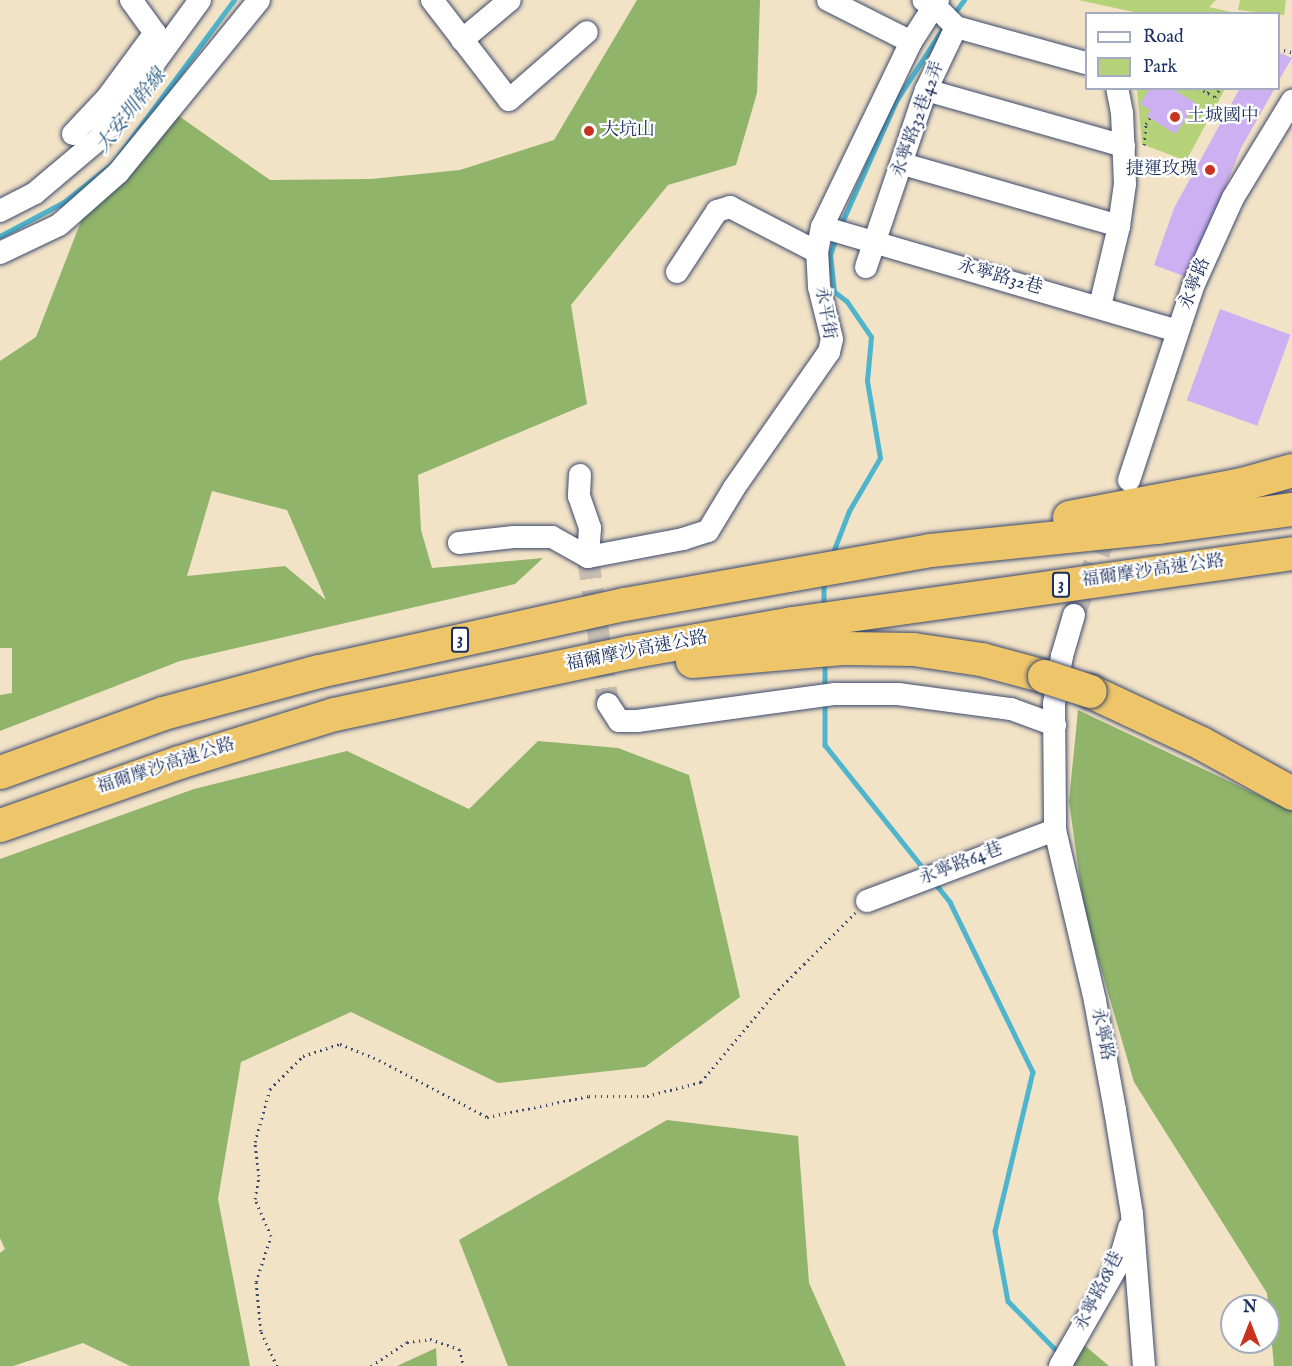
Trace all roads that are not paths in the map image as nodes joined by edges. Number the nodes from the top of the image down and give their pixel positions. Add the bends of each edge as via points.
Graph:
1 (131, 0) edge
2 (200, 0) edge
3 (260, 0) edge
4 (432, 0) edge
5 (510, 0) edge
6 (828, 0) edge
7 (932, 2) edge
8 (956, 27) junction
9 (587, 32) dead end
10 (462, 40) junction
11 (912, 42) junction
12 (1085, 63) edge
13 (926, 90) junction
14 (1118, 90) edge
15 (1292, 101) edge
16 (73, 134) dead end
17 (1133, 149) junction
18 (903, 164) junction
19 (0, 211) edge
20 (822, 226) junction
21 (1119, 226) junction
22 (875, 242) junction
23 (817, 252) junction
24 (0, 253) edge
25 (866, 267) dead end
26 (677, 272) dead end
27 (1100, 306) junction
28 (1177, 331) junction
29 (1292, 470) edge
30 (580, 475) dead end
31 (1128, 480) dead end
32 (1292, 509) edge
33 (459, 543) dead end
34 (930, 550) junction
35 (1292, 553) edge
36 (588, 557) junction
37 (1074, 615) tunnel mouth
38 (825, 634) junction
39 (1051, 702) junction
40 (608, 704) tunnel mouth
41 (0, 772) edge
42 (1292, 794) edge
43 (0, 825) edge
44 (1055, 830) junction
45 (867, 901) road end
46 (1132, 1214) junction
47 (1060, 1366) edge
48 (1144, 1366) edge

1 - 16 street via 155,33 107,98
2 - 19 street via 98,140 35,193
3 - 24 street via 118,173 59,225
4 - 10 street
5 - 10 street
6 - 11 street
7 - 8 street
7 - 11 street, 永平街
8 - 12 street
8 - 13 street, 永寧路32巷42弄
9 - 10 street via 509,100
11 - 20 street, 永平街
13 - 17 street
13 - 18 street, 永寧路32巷42弄
14 - 17 street
15 - 28 street, 永寧路 via 1233,198
17 - 21 street
18 - 21 street
18 - 22 street, 永寧路32巷42弄
20 - 22 street, 永寧路32巷
20 - 23 street, 永平街
21 - 27 street
22 - 25 street, 永寧路32巷42弄
22 - 27 street, 永寧路32巷
23 - 26 street via 729,207 717,211
23 - 36 street, 永平街 via 819,287 832,339 829,352 708,531
27 - 28 street, 永寧路32巷
28 - 31 street, 永寧路
29 - 34 highway via 1242,484 1001,530
30 - 36 street via 579,496 590,528
32 - 34 highway, 3
33 - 36 street via 552,537
34 - 41 highway, 3 via 624,604 319,670 163,713
35 - 38 highway, 福爾摩沙高速公路 / 3
37 - 39 street, 永寧路
38 - 39 highway via 981,659
38 - 43 highway, 福爾摩沙高速公路 via 334,714 178,762
39 - 40 street via 1011,709 898,694 835,694 637,721 619,721
39 - 42 highway, bridge via 1090,691 1201,743
39 - 44 street, 永寧路
44 - 45 street, 永寧路64巷
44 - 46 street, 永寧路 via 1095,1001
46 - 47 street, 永寧路68巷 via 1119,1263
46 - 48 street, 永寧路

